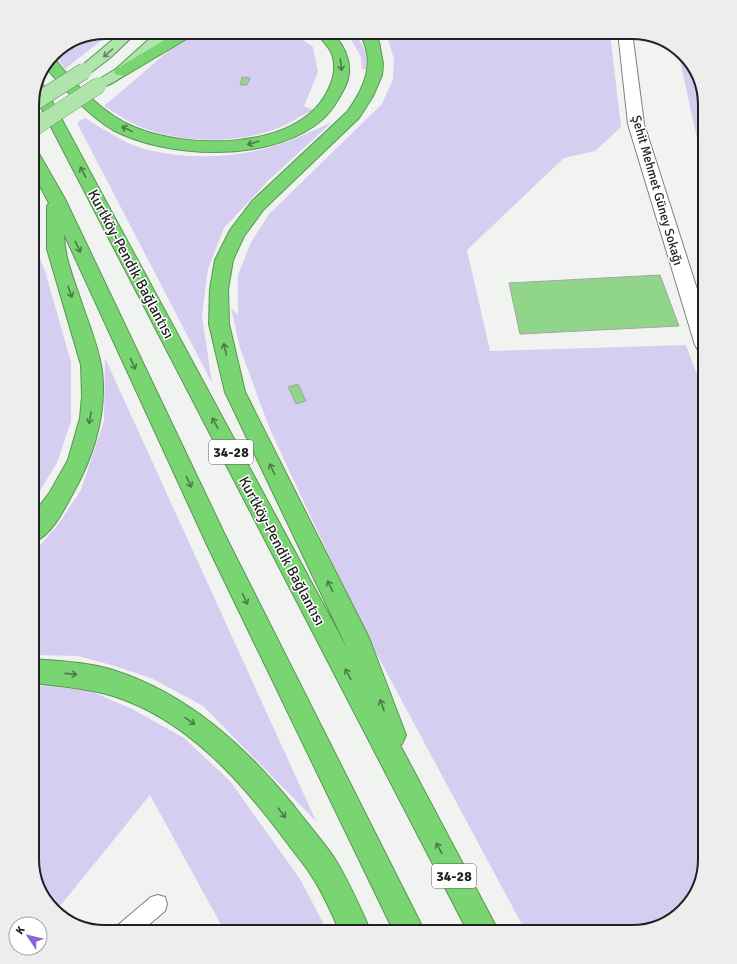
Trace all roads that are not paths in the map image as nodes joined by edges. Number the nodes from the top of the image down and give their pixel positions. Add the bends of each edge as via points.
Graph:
1 (122, 39) edge
2 (152, 39) edge
3 (157, 39) edge
4 (176, 39) edge
5 (331, 39) edge
6 (371, 39) edge
7 (626, 39) edge
8 (53, 65) edge
9 (121, 72) junction
10 (40, 92) edge
11 (39, 99) edge
12 (39, 124) edge
13 (39, 169) edge
14 (56, 199) junction
15 (698, 323) edge
16 (39, 525) edge
17 (39, 672) edge
18 (425, 820) junction
19 (158, 904) dead end
20 (133, 925) edge
21 (352, 925) edge
22 (407, 925) edge
23 (480, 925) edge

1 -> 11 main road, bridge via 84,71
2 - 9 main road
3 - 9 main road
4 - 9 highway
5 -> 8 highway via 340,57 342,74 336,95 330,104 308,124 245,146 176,145 142,136 104,118
18 -> 6 highway via 360,647 235,392 219,324 219,289 224,260 236,234 258,205 353,115 364,101 374,82 377,59
7 - 15 street, Şehit Mehmet Güney Sokağı via 636,124
9 - 12 main road, bridge
18 -> 10 highway, Kurtköy-Pendik Bağlantısı / 34-28
13 - 14 highway
14 -> 16 highway via 56,247 77,313 92,374 93,401 88,429 72,475 49,514
14 -> 22 highway via 216,540
17 -> 21 highway via 94,677 141,693 191,721 235,758 279,809 323,868
23 -> 18 highway, Kurtköy-Pendik Bağlantısı / 34-28
19 - 20 lane

